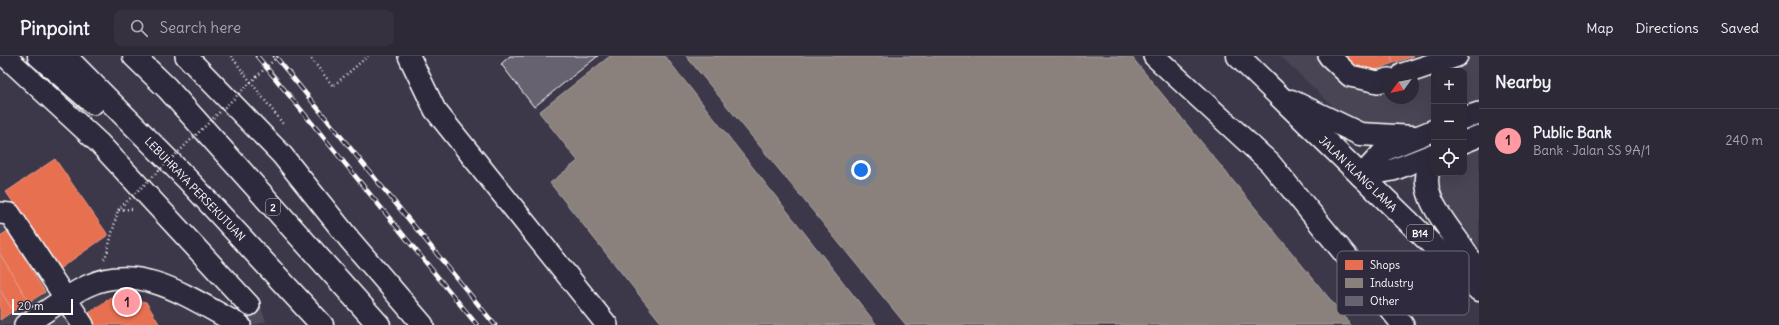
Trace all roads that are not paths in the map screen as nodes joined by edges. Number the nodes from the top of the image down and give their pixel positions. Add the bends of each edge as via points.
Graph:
1 (5, 56) edge
2 (39, 56) edge
3 (64, 56) edge
4 (134, 56) edge
5 (186, 56) edge
6 (409, 56) edge
7 (1154, 56) edge
8 (1238, 56) edge
9 (1329, 56) edge
10 (1457, 56) edge
11 (1419, 69) edge
12 (1383, 81) edge
13 (1275, 93) junction
14 (1479, 113) edge
15 (1467, 117) edge
16 (1431, 131) edge
17 (1479, 136) edge
18 (1414, 138) junction
19 (1467, 141) edge
20 (1431, 155) edge
21 (1431, 164) edge
22 (1361, 176) junction
23 (188, 180) junction
24 (0, 213) edge
25 (1342, 251) edge
26 (1439, 251) edge
27 (1465, 251) edge
28 (1469, 257) edge
29 (1469, 280) edge
30 (1479, 282) edge
31 (1479, 290) edge
32 (66, 299) junction
33 (248, 305) tunnel mouth
34 (1395, 315) edge
35 (214, 319) edge
36 (26, 325) edge
37 (83, 325) edge
38 (240, 325) edge
39 (322, 325) edge
40 (379, 325) edge
41 (423, 325) edge
42 (607, 325) edge
43 (1403, 325) edge

1 - 33 street via 99,143 228,280
2 - 23 main road
3 - 23 main road, LEBUHRAYA PERSEKUTUAN
4 - 40 main road, 2 via 167,88
5 - 41 street via 282,155
6 - 42 street via 435,110
7 - 25 street via 1270,163
8 - 13 main road, JALAN KLANG LAMA / B14
9 - 12 street via 1350,76 1378,82
10 - 11 street
13 - 18 main road via 1360,134
13 - 22 main road, JALAN KLANG LAMA / B14
14 - 15 street
16 - 18 street
17 - 19 street
18 - 22 street via 1385,150
20 - 22 street via 1393,170
21 - 27 main road via 1427,169 1428,192
22 - 26 main road, JALAN KLANG LAMA / B14
23 - 39 main road, LEBUHRAYA PERSEKUTUAN
24 - 32 street via 10,214
28 - 30 main road
29 - 31 main road, JALAN KLANG LAMA / B14
32 - 35 street via 88,285 112,278 149,280
32 - 36 street
32 - 37 street
34 - 43 street
35 - 38 street

